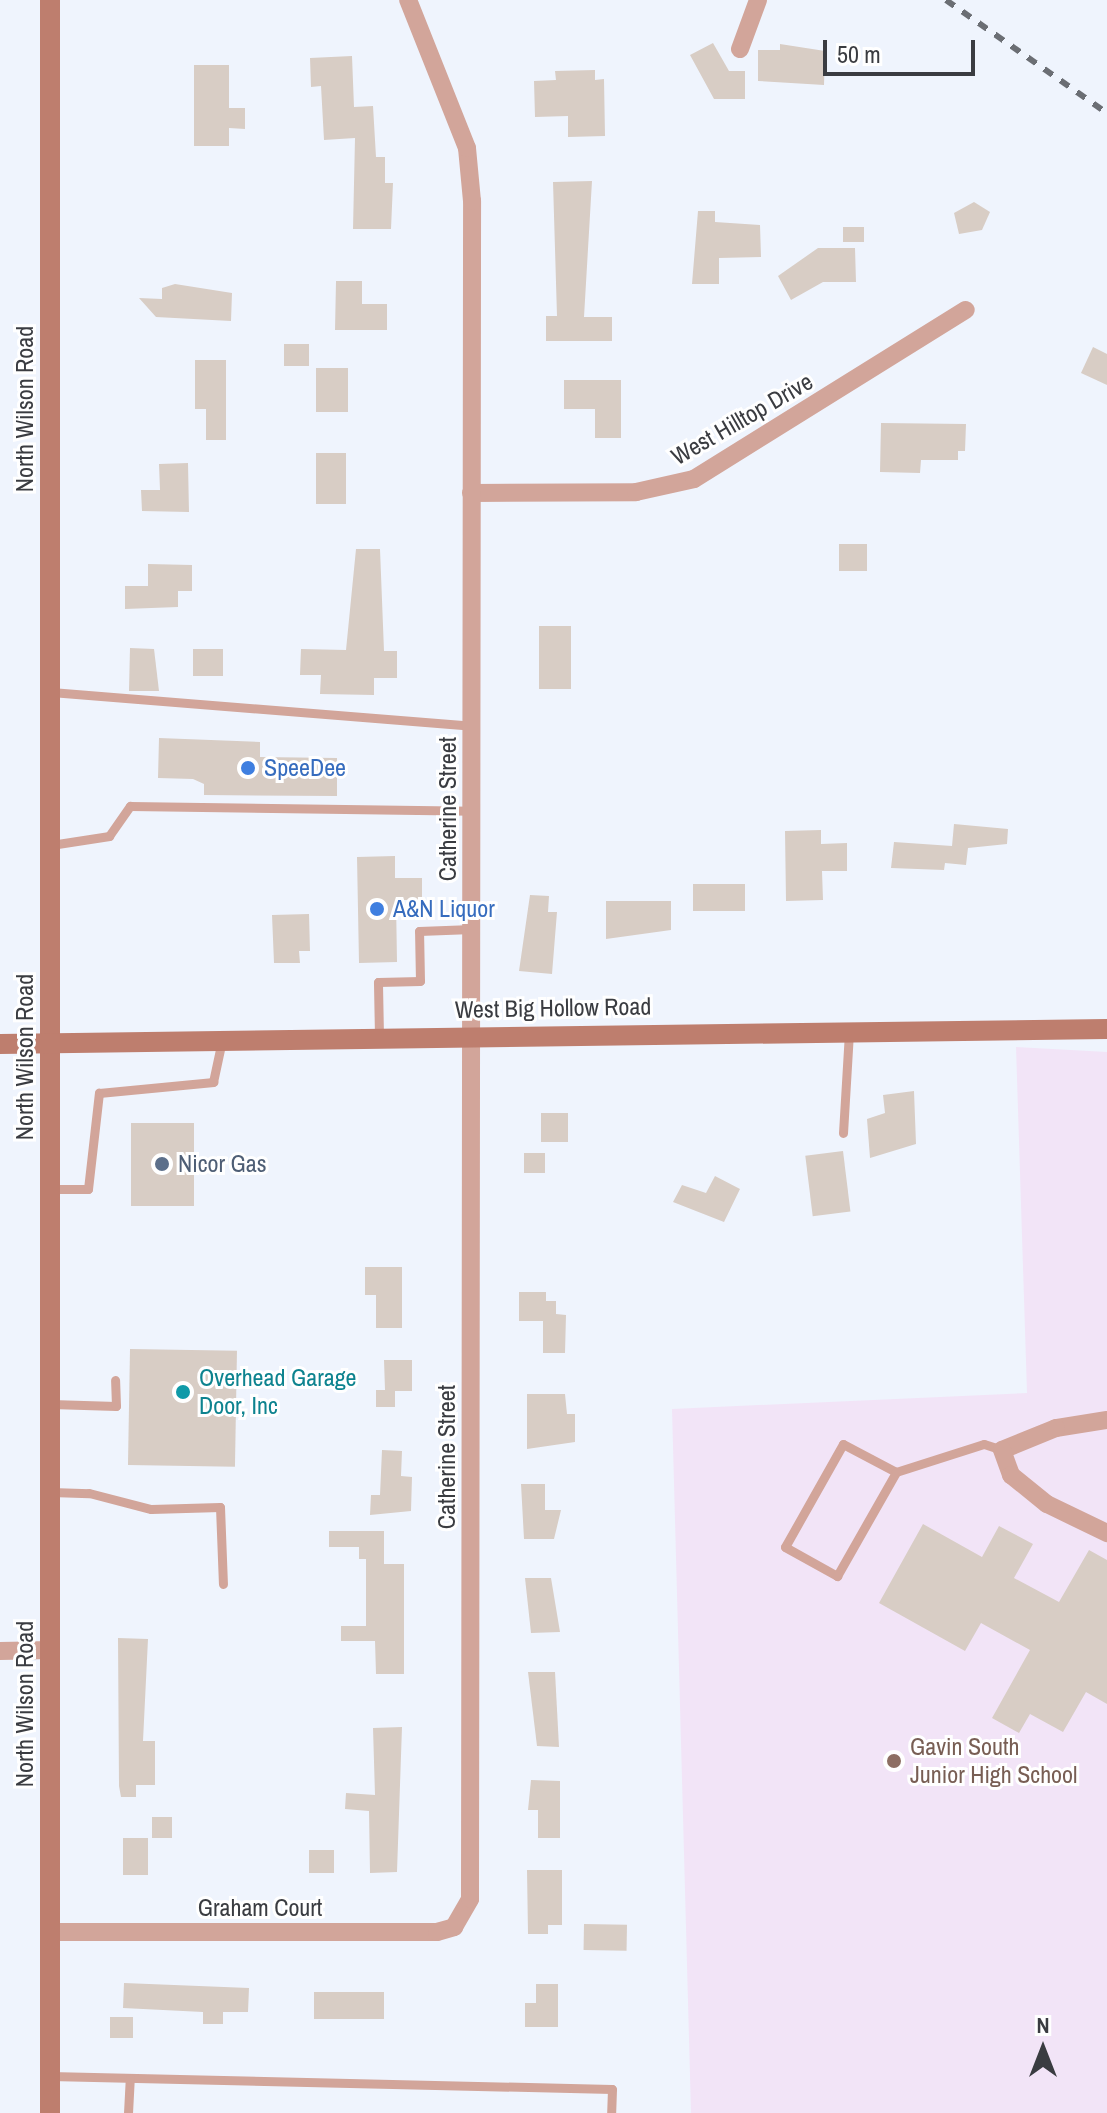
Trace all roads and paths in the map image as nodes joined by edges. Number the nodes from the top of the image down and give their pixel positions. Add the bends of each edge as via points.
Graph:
1 (50, 0) edge
2 (408, 0) edge
3 (758, 0) edge
4 (740, 49) dead end
5 (966, 310) dead end
6 (471, 493) junction
7 (51, 692) junction
8 (472, 726) junction
9 (472, 811) junction
10 (51, 845) junction
11 (472, 929) junction
12 (1107, 1029) edge
13 (850, 1030) junction
14 (472, 1035) junction
15 (379, 1036) junction
16 (222, 1040) junction
17 (51, 1043) junction
18 (0, 1044) edge
19 (843, 1133) dead end
20 (51, 1189) junction
21 (115, 1380) dead end
22 (51, 1404) junction
23 (1107, 1420) edge
24 (1002, 1450) junction
25 (896, 1472) junction
26 (51, 1492) junction
27 (1107, 1533) edge
28 (223, 1584) dead end
29 (51, 1650) junction
30 (0, 1651) edge
31 (464, 1916) joint
32 (50, 1932) junction
33 (50, 2076) junction
34 (130, 2078) junction
35 (50, 2113) edge
36 (128, 2113) edge
37 (611, 2113) edge

1 - 7 street, North Wilson Road
2 - 6 street, Catherine Street via 467,148
3 - 4 street
5 - 6 street, West Hilltop Drive via 694,479 636,492
6 - 8 street, Catherine Street
7 - 8 lane
7 - 10 street, North Wilson Road
8 - 9 street, Catherine Street
9 - 10 lane via 130,806 109,836
9 - 11 street, Catherine Street
10 - 17 street, North Wilson Road
11 - 14 street, Catherine Street
11 - 15 lane via 419,931 420,981 378,982
12 - 13 street, West Big Hollow Road
13 - 14 street, West Big Hollow Road
13 - 19 lane
14 - 15 street, West Big Hollow Road
14 - 31 street, Catherine Street via 470,1899
15 - 16 street, West Big Hollow Road
16 - 17 street, West Big Hollow Road
16 - 20 lane via 213,1082 99,1093 88,1189
17 - 18 street, West Big Hollow Road
17 - 20 street, North Wilson Road
20 - 22 street, North Wilson Road
21 - 22 lane via 116,1406
22 - 26 street, North Wilson Road
23 - 24 street via 1056,1428
24 - 25 lane via 984,1444
24 - 27 street via 1011,1475 1047,1504
25 - 25 lane via 837,1576 785,1547 843,1444
26 - 28 lane via 89,1493 151,1509 220,1507
26 - 29 street, North Wilson Road
29 - 30 street
29 - 32 street, North Wilson Road
31 - 32 street, Graham Court via 437,1932
32 - 33 street, North Wilson Road
33 - 34 lane
33 - 35 street, North Wilson Road
34 - 36 lane
34 - 37 lane via 612,2089

